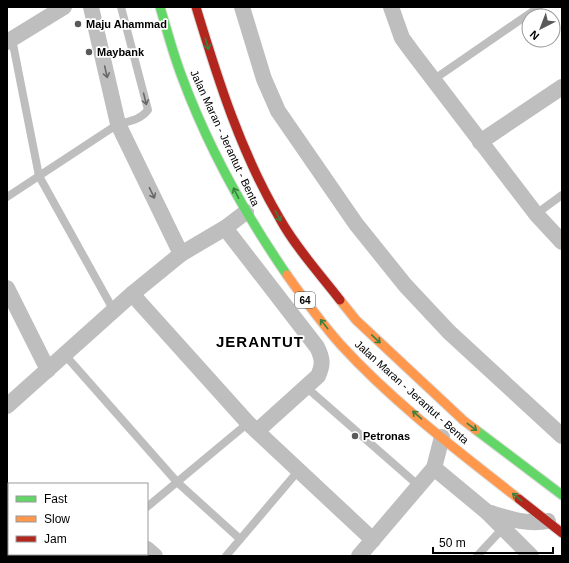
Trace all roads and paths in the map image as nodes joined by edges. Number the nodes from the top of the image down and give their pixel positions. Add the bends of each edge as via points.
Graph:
1 (64, 7) edge
2 (91, 7) edge
3 (121, 7) edge
4 (160, 7) edge
5 (196, 7) edge
6 (242, 7) edge
7 (391, 7) edge
8 (539, 7) edge
9 (10, 41) edge
10 (433, 80) junction
11 (562, 87) edge
12 (118, 124) junction
13 (480, 142) junction
14 (39, 176) junction
15 (562, 195) edge
16 (7, 197) edge
17 (246, 212) junction
18 (536, 214) junction
19 (225, 228) junction
20 (562, 242) edge
21 (181, 254) junction
22 (7, 288) edge
23 (132, 294) junction
24 (114, 311) junction
25 (65, 355) junction
26 (48, 370) junction
27 (306, 387) junction
28 (7, 406) edge
29 (253, 427) junction
30 (562, 436) edge
31 (442, 437) junction
32 (434, 468) junction
33 (299, 470) junction
34 (538, 477) junction
35 (559, 480) dead end
36 (177, 482) junction
37 (419, 486) junction
38 (562, 496) edge
39 (148, 506) edge
40 (487, 512) junction
41 (548, 522) junction
42 (504, 527) junction
43 (562, 533) edge
44 (240, 539) junction
45 (373, 540) junction
46 (226, 556) edge
47 (359, 556) edge
48 (477, 556) edge
49 (531, 556) edge

1 - 9 street
2 -> 12 street
3 -> 12 lane via 148,110 135,120
17 -> 4 main road, Jalan Maran - Jerantut - Benta / 64 via 185,84
5 -> 34 main road, Jalan Maran - Jerantut - Benta / 64 via 216,74 242,145 280,220 302,251 356,320 463,420
6 - 30 street via 264,79 278,111 356,224 405,285 449,332
7 - 10 street via 402,38
8 - 10 lane
9 - 14 lane
10 - 13 street
11 - 13 street
12 - 14 lane
12 -> 21 street
13 - 18 street
14 - 16 lane
14 - 24 lane
15 - 18 lane
17 - 19 street
31 -> 17 main road, Jalan Maran - Jerantut - Benta / 64 via 341,345 288,278
18 - 20 street
19 - 21 street
19 - 27 street via 317,347 323,366 318,376
21 - 23 street
22 - 26 street
23 - 24 street
23 - 29 street
24 - 25 street
25 - 26 street
25 - 36 lane
26 - 28 street
27 - 29 street
27 - 37 lane
29 - 33 street
29 - 36 lane
31 - 32 street
41 -> 31 main road, Jalan Maran - Jerantut - Benta / 64
32 - 37 street
32 - 40 street
33 - 44 lane
33 - 45 street
34 - 35 main road
34 - 38 main road, Jalan Maran - Jerantut - Benta / 64
36 - 39 lane
36 - 44 lane
37 - 45 street
40 - 41 street via 519,522
40 - 42 street
41 - 43 main road, Jalan Maran - Jerantut - Benta / 64
42 - 48 lane
42 - 49 street
44 - 46 lane
45 - 47 street

